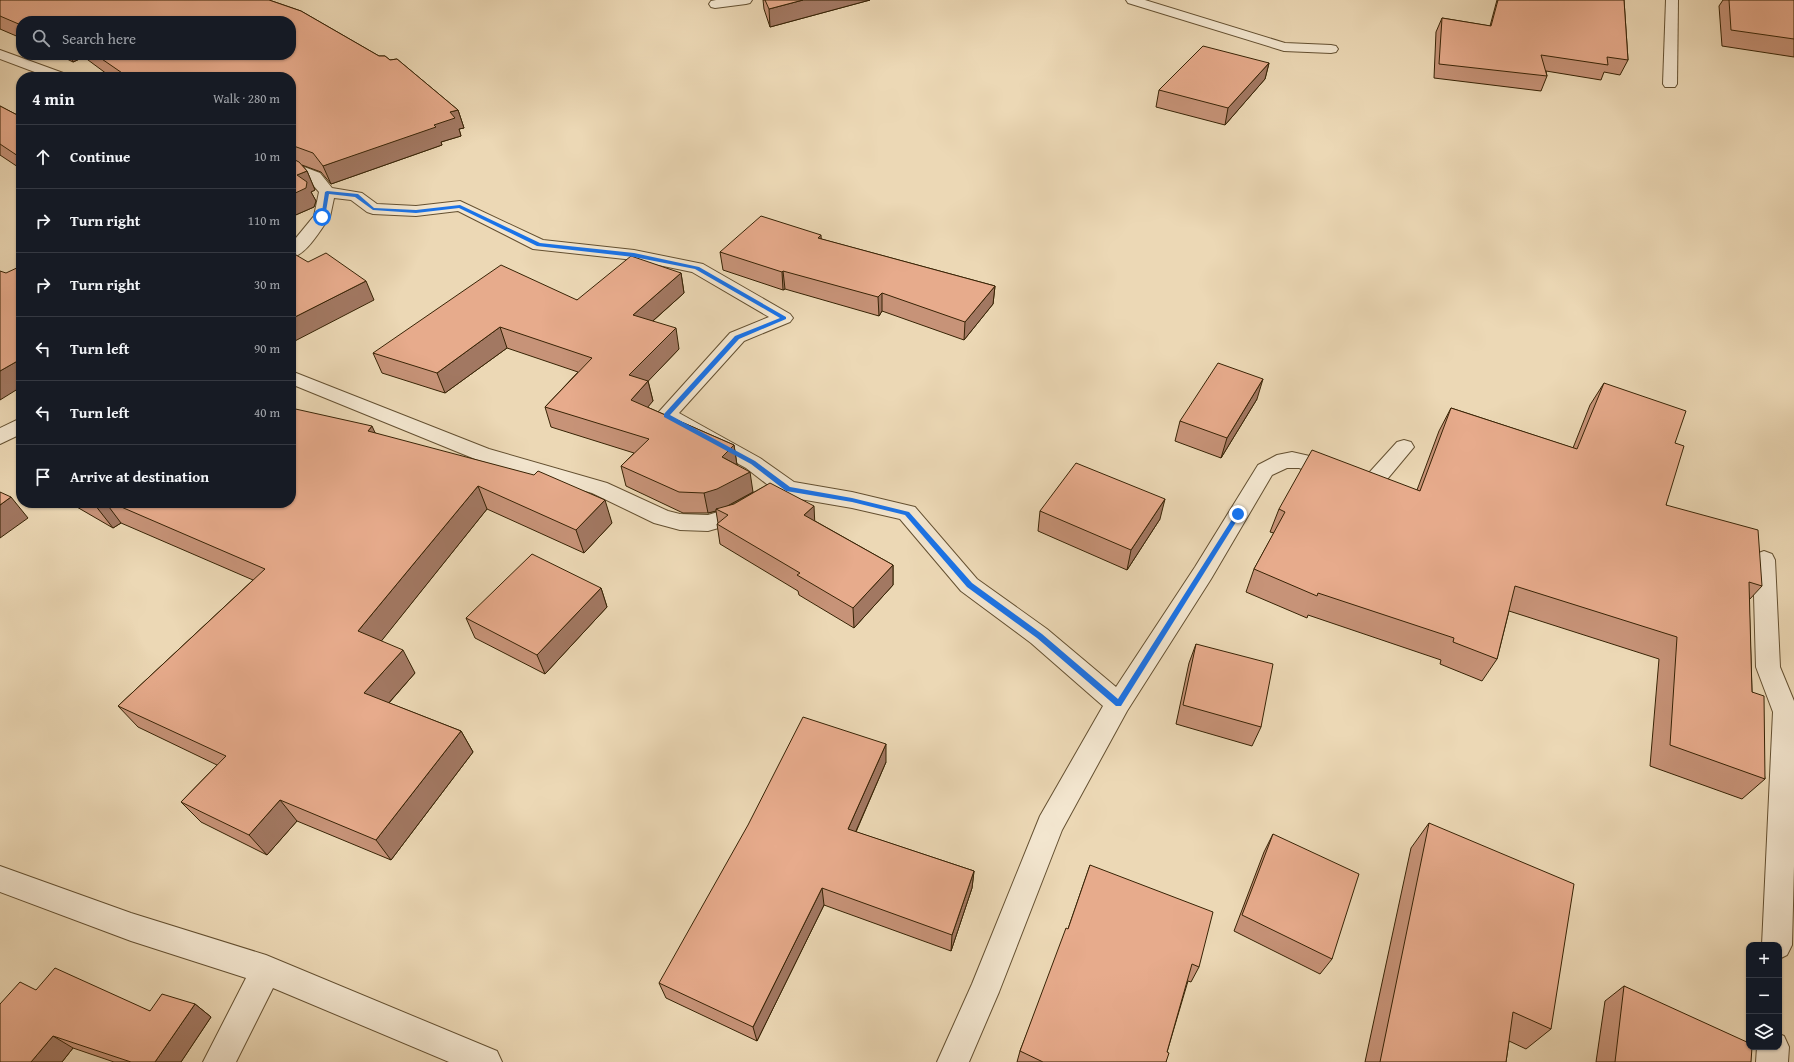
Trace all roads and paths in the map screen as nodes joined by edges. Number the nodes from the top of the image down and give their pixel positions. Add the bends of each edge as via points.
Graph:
1 (746, 0) edge
2 (1131, 0) edge
3 (1672, 0) edge
4 (715, 4) dead end
5 (1331, 49) dead end
6 (0, 54) edge
7 (48, 72) edge
8 (1670, 84) dead end
9 (296, 169) edge
10 (327, 192) junction
11 (296, 249) edge
12 (296, 379) edge
13 (16, 428) edge
14 (0, 437) edge
15 (1404, 447) dead end
16 (788, 489) junction
17 (1764, 560) dead end
18 (1118, 704) junction
19 (1790, 713) edge
20 (0, 879) edge
21 (1777, 942) edge
22 (266, 970) junction
23 (1773, 1050) edge
24 (219, 1062) edge
25 (486, 1062) edge
26 (953, 1062) edge
27 (1772, 1062) edge

1 - 4 street
2 - 5 street via 1284,46
3 - 8 street
6 - 7 street
9 - 10 street via 314,176
10 - 11 street via 322,217
10 - 16 street via 356,196 373,209 416,211 460,206 538,245 634,255 697,268 784,318 737,337 666,415 753,463
12 - 16 street via 482,454 600,488 662,517 680,522 708,523 728,516 771,492
13 - 14 street
15 - 18 street via 1372,484 1333,473 1303,460 1279,461 1265,470
16 - 18 street via 907,513 969,585 1039,636
17 - 19 street via 1768,667
18 - 26 street via 1050,825 984,992
19 - 21 street
20 - 22 street via 131,927
22 - 24 street
22 - 25 street
23 - 27 street

